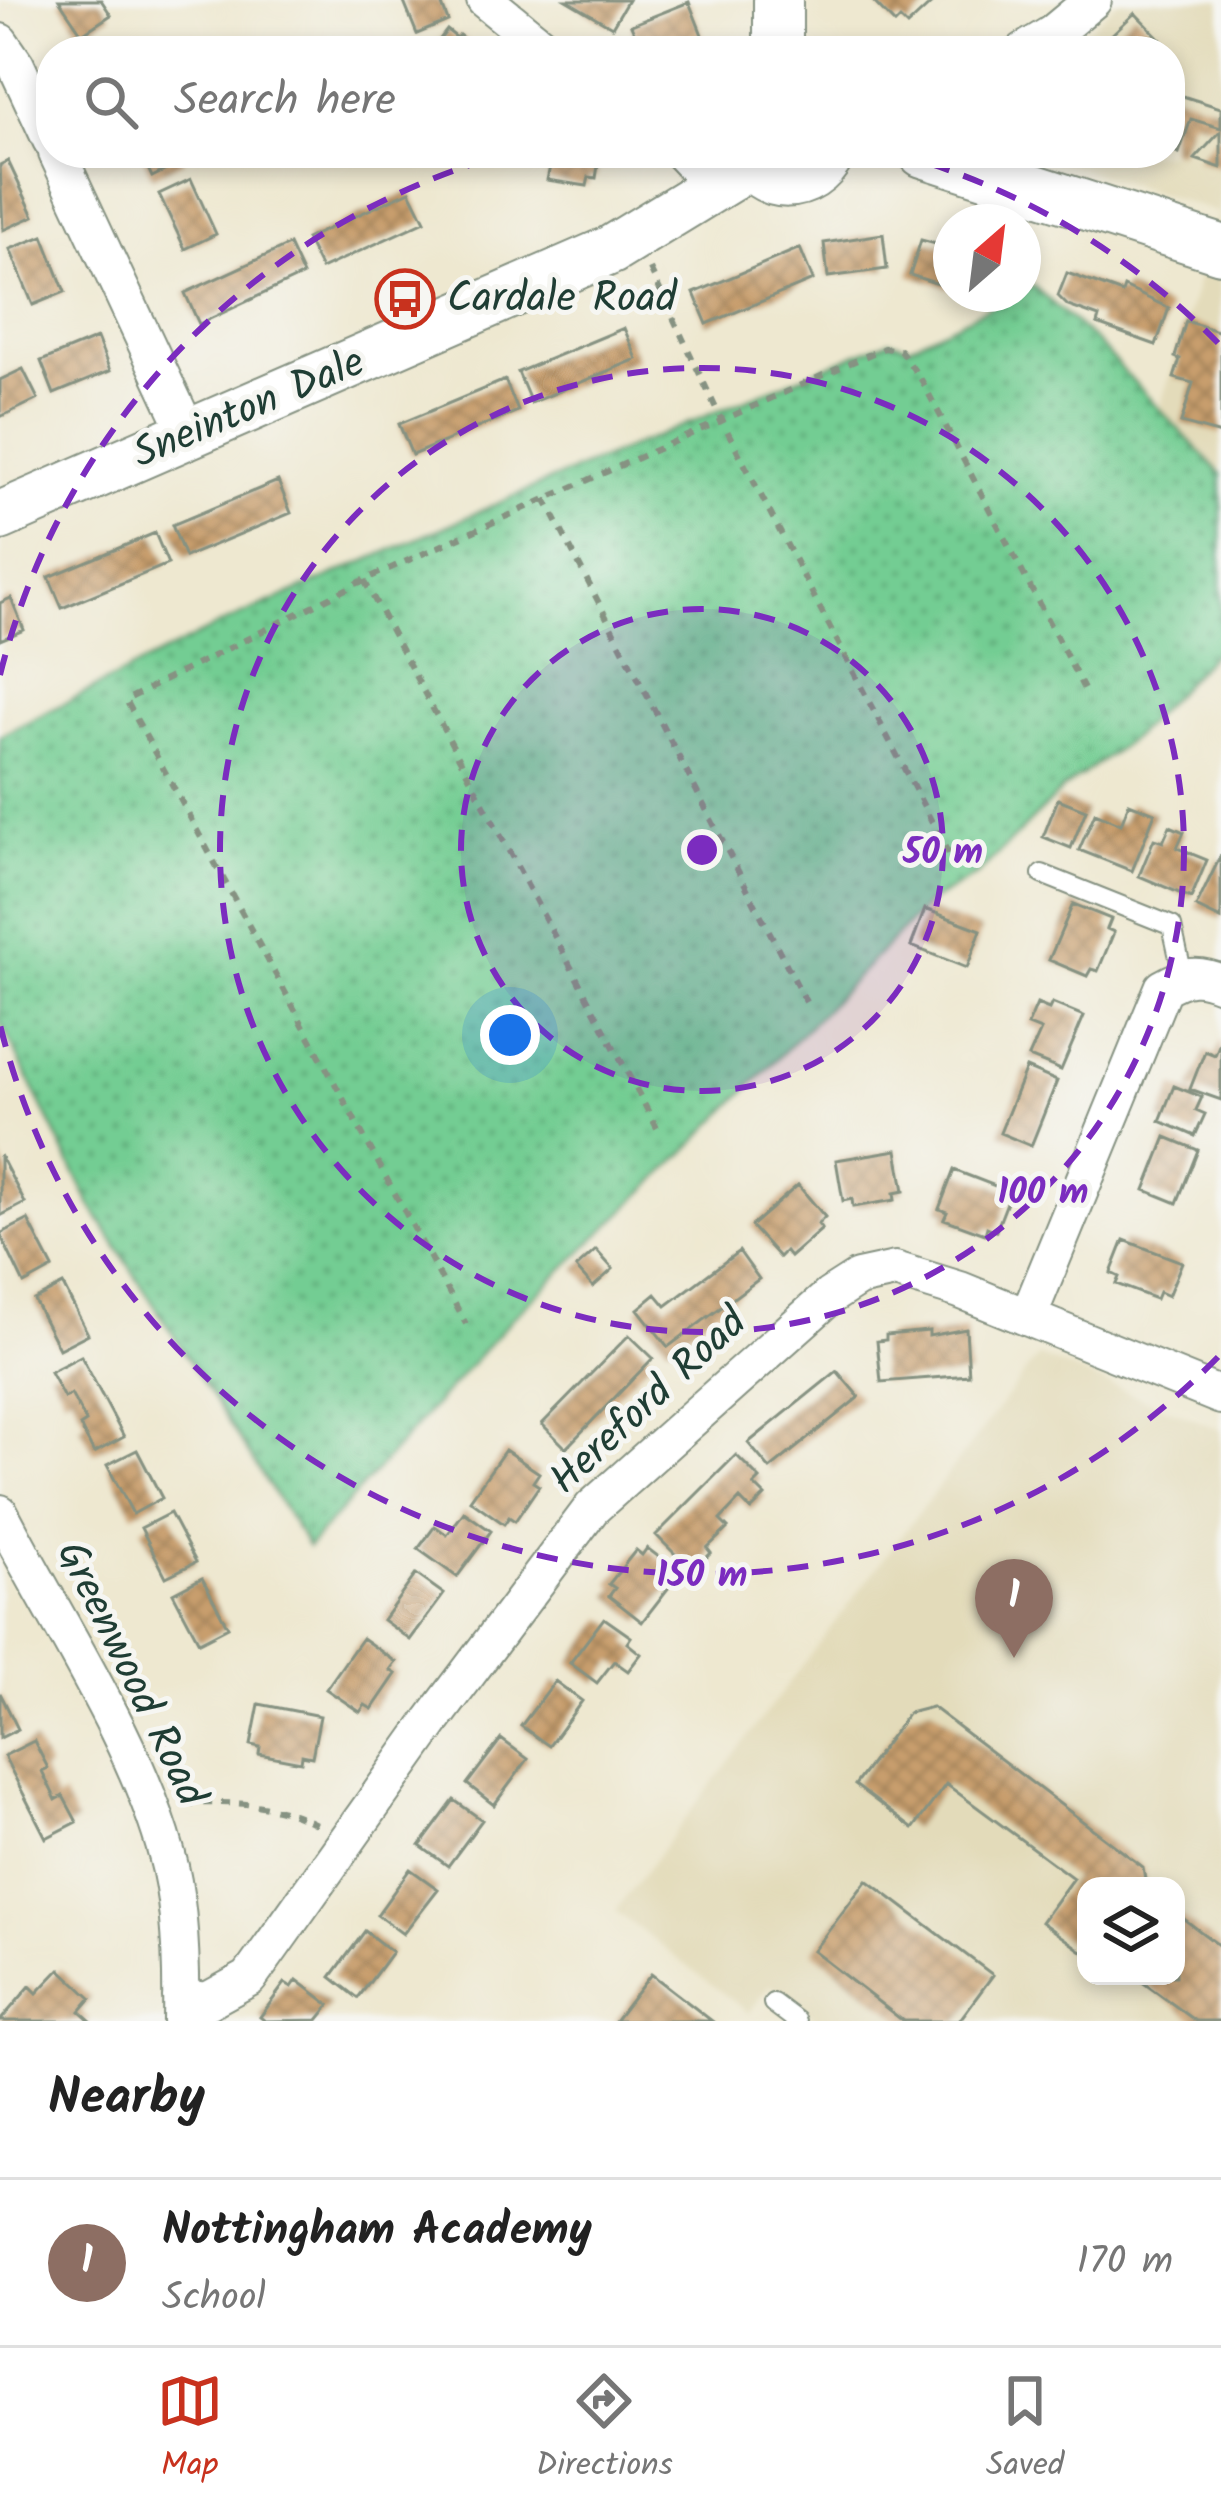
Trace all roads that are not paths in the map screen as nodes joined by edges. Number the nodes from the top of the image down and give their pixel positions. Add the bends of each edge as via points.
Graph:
1 (484, 0) edge
2 (778, 0) edge
3 (1093, 0) edge
4 (529, 36) edge
5 (778, 36) edge
6 (1049, 36) edge
7 (0, 43) edge
8 (36, 108) edge
9 (64, 168) edge
10 (718, 168) edge
11 (733, 168) edge
12 (820, 168) edge
13 (974, 168) edge
14 (1221, 248) edge
15 (189, 435) junction
16 (0, 515) edge
17 (1042, 874) dead end
18 (1184, 976) junction
19 (1221, 983) edge
20 (1028, 1317) junction
21 (1221, 1396) edge
22 (0, 1513) edge
23 (773, 2003) dead end
24 (181, 2009) edge
25 (797, 2021) edge

1 - 4 street
2 - 5 street
3 - 6 street
7 - 8 street
9 - 15 street
10 - 15 street, Sneinton Dale via 635,237
11 - 12 street, Sneinton Dale via 788,184
13 - 14 street
15 - 16 street, Sneinton Dale
17 - 18 lane via 1172,926
18 - 19 street
18 - 20 street via 1163,988
20 - 21 street, Hereford Road
20 - 24 street, Hereford Road via 895,1270 858,1278 830,1296 592,1508 249,1978
22 - 24 street, Greenwood Road via 152,1805 169,1861
23 - 25 lane

